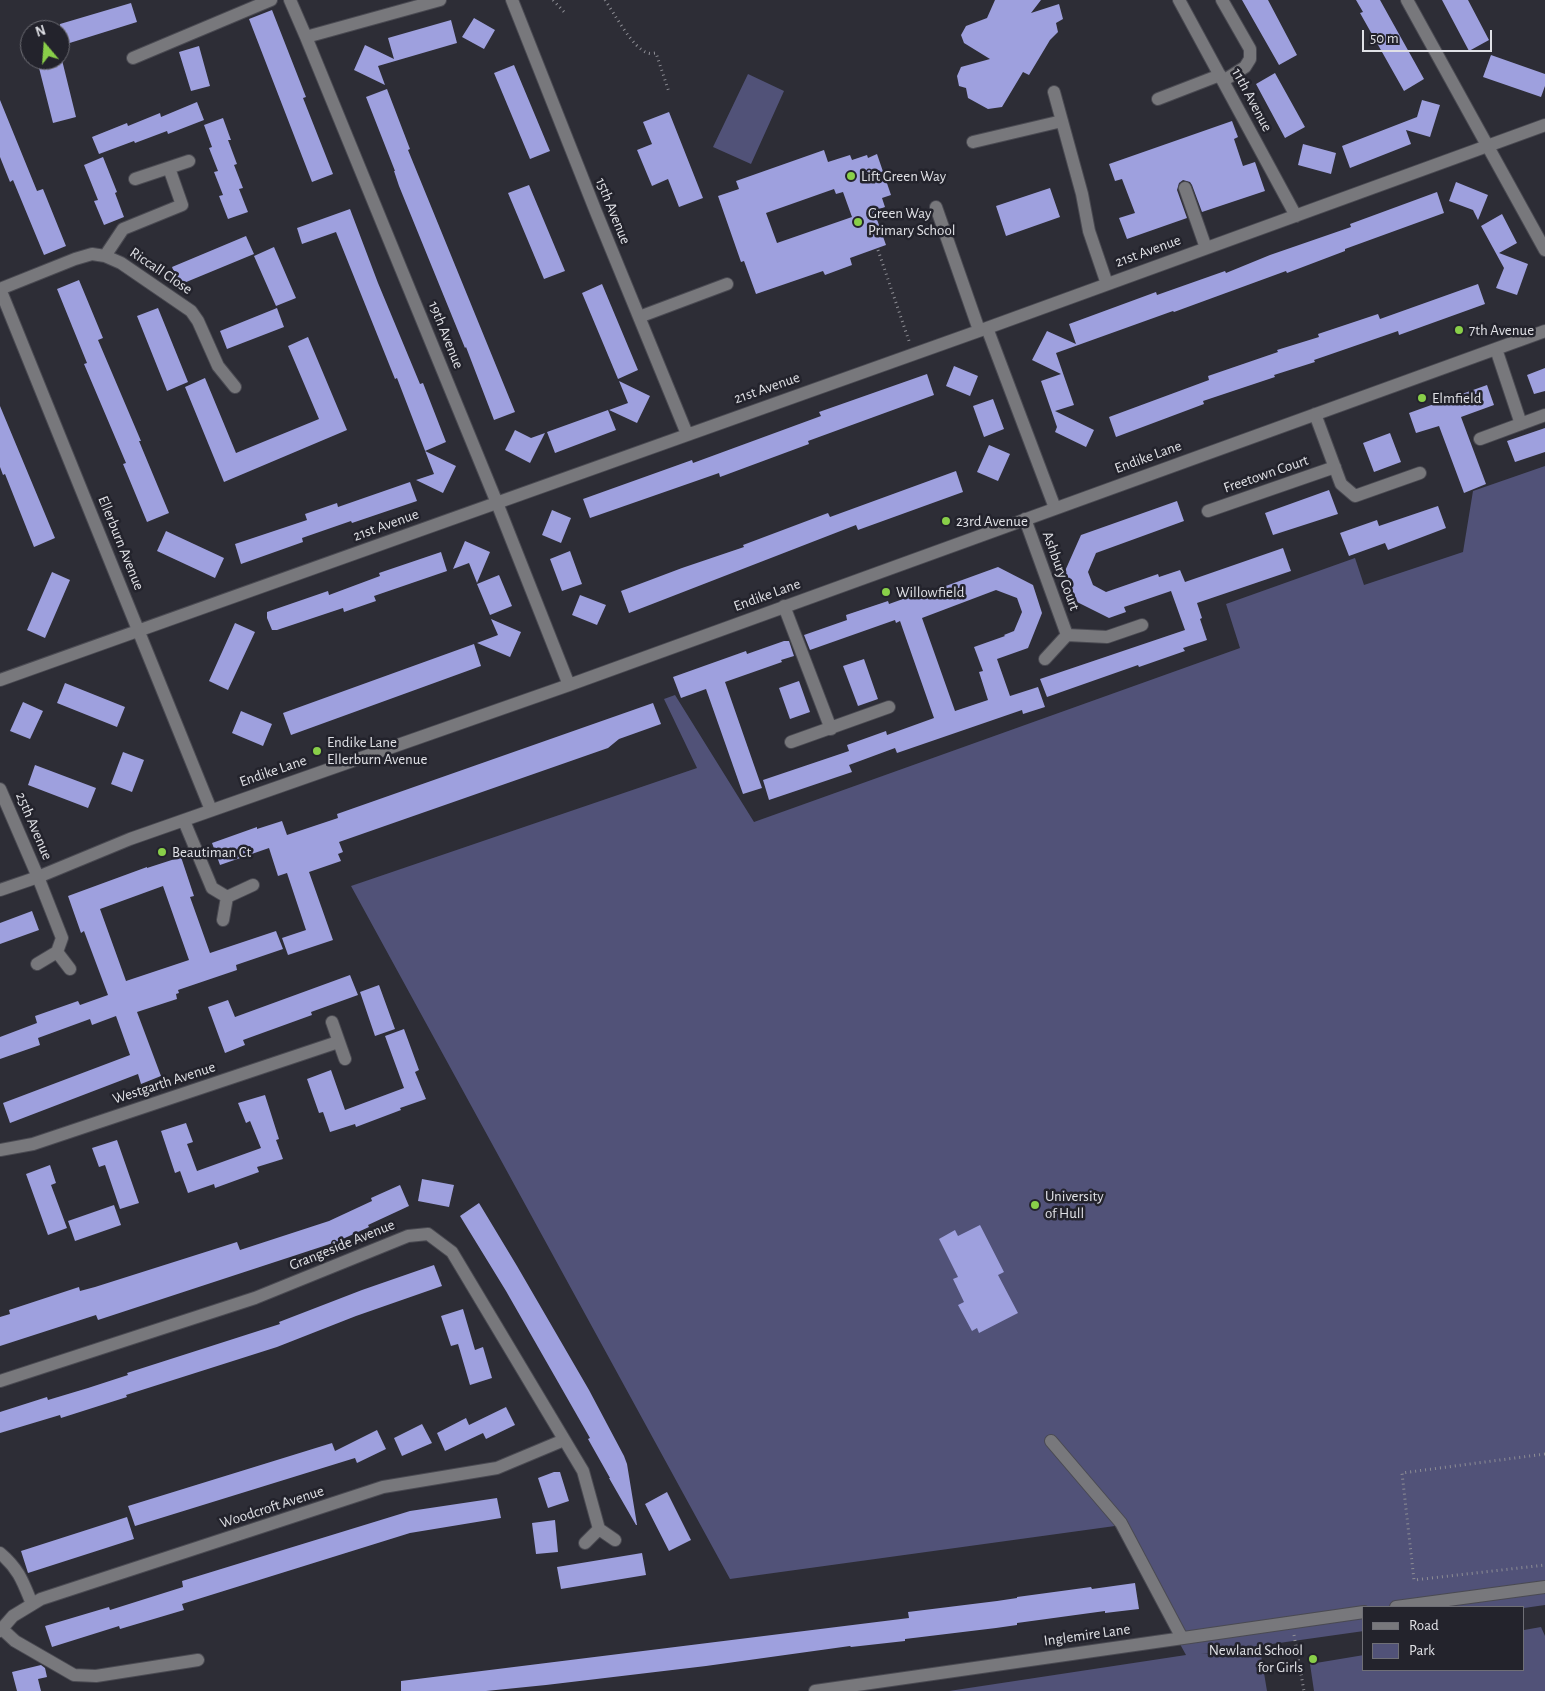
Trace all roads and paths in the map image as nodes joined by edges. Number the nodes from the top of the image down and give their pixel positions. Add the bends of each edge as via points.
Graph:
1 (271, 0) edge
2 (290, 0) edge
3 (440, 0) edge
4 (512, 0) edge
5 (553, 0) edge
6 (605, 0) edge
7 (1179, 0) edge
8 (1222, 0) edge
9 (1407, 0) edge
10 (566, 14) dead end
11 (306, 37) junction
12 (133, 58) dead end
13 (1221, 78) junction
14 (669, 92) dead end
15 (1054, 92) dead end
16 (1158, 99) dead end
17 (1062, 121) junction
18 (1545, 125) edge
19 (974, 142) dead end
20 (1488, 146) junction
21 (189, 161) dead end
22 (169, 168) junction
23 (135, 179) dead end
24 (1185, 188) dead end
25 (936, 207) dead end
26 (1296, 216) junction
27 (1206, 248) junction
28 (878, 250) dead end
29 (1545, 250) edge
30 (105, 256) junction
31 (727, 284) dead end
32 (1107, 284) junction
33 (0, 289) edge
34 (639, 317) junction
35 (983, 329) junction
36 (1545, 331) edge
37 (1496, 348) junction
38 (913, 354) junction
39 (235, 387) dead end
40 (1315, 414) junction
41 (1545, 415) edge
42 (1521, 424) junction
43 (687, 434) junction
44 (1480, 439) dead end
45 (1334, 467) junction
46 (1420, 473) dead end
47 (497, 503) junction
48 (1055, 508) junction
49 (1208, 511) dead end
50 (1025, 519) junction
51 (784, 606) junction
52 (1142, 625) dead end
53 (140, 631) junction
54 (1067, 635) junction
55 (1046, 659) dead end
56 (0, 680) edge
57 (569, 685) junction
58 (889, 707) dead end
59 (831, 729) junction
60 (791, 742) dead end
61 (0, 789) edge
62 (211, 810) junction
63 (184, 821) junction
64 (38, 877) junction
65 (253, 885) dead end
66 (0, 890) edge
67 (227, 897) junction
68 (223, 920) dead end
69 (57, 952) junction
70 (36, 964) dead end
71 (70, 969) dead end
72 (332, 1022) dead end
73 (338, 1042) junction
74 (345, 1059) dead end
75 (0, 1150) edge
76 (0, 1381) edge
77 (564, 1440) junction
78 (1051, 1441) dead end
79 (1545, 1454) edge
80 (599, 1529) junction
81 (615, 1540) dead end
82 (585, 1543) dead end
83 (0, 1553) edge
84 (1545, 1565) edge
85 (1545, 1587) edge
86 (32, 1604) junction
87 (1403, 1606) edge
88 (1362, 1612) edge
89 (1292, 1622) junction
90 (1, 1630) edge
91 (1182, 1638) junction
92 (198, 1660) dead end
93 (815, 1691) edge
94 (1304, 1691) edge

1 - 12 street
2 - 11 street, 19th Avenue
3 - 11 street
4 - 34 street, 15th Avenue
5 - 10 path
6 - 14 path via 640,48 656,53
7 - 13 street, 11th Avenue
8 - 13 street via 1250,49 1250,59 1244,67
9 - 20 street
11 - 47 street, 19th Avenue
13 - 16 street
13 - 26 street, 11th Avenue
15 - 17 street
17 - 19 street
17 - 32 street via 1089,231
18 - 20 street, 21st Avenue
20 - 26 street, 21st Avenue
20 - 29 street
21 - 22 street
22 - 23 street
22 - 30 street via 182,205 123,229
24 - 27 street
25 - 35 street
26 - 27 street, 21st Avenue
27 - 32 street, 21st Avenue
28 - 38 path
30 - 33 street, Riccall Close via 92,254 75,259
30 - 39 street, Riccall Close via 121,263 191,311 218,366
31 - 34 street
32 - 35 street, 21st Avenue
33 - 53 street, Ellerburn Avenue
34 - 43 street, 15th Avenue
35 - 38 street, 21st Avenue
35 - 48 street
36 - 37 street, Endike Lane
37 - 40 street, Endike Lane
37 - 42 street
38 - 43 street, 21st Avenue
40 - 45 street, Freetown Court
40 - 48 street, Endike Lane
41 - 42 street
42 - 44 street
43 - 47 street, 21st Avenue
45 - 46 street, Freetown Court via 1341,484 1354,496
45 - 49 street, Freetown Court
47 - 53 street, 21st Avenue
47 - 57 street, 19th Avenue
48 - 50 street, Endike Lane
50 - 51 street, Endike Lane
50 - 54 street, Ashbury Court
51 - 57 street, Endike Lane
51 - 59 street
52 - 54 street, Ashbury Court via 1107,637
53 - 56 street, 21st Avenue
53 - 62 street, Ellerburn Avenue
54 - 55 street, Ashbury Court
57 - 62 street, Endike Lane
58 - 59 street
59 - 60 street
61 - 64 street, 25th Avenue
62 - 63 street, Endike Lane
63 - 64 street, Endike Lane
63 - 67 street via 212,888
64 - 66 street, Endike Lane
64 - 69 street, 25th Avenue via 62,938
65 - 67 street
67 - 68 street
69 - 70 street
69 - 71 street
72 - 73 street
73 - 74 street
73 - 75 street, Westgarth Avenue via 32,1144
76 - 77 street, Grangeside Avenue via 255,1298 408,1236 428,1234 452,1252
77 - 80 street, Grangeside Avenue via 583,1471
77 - 86 street, Woodcroft Avenue via 496,1468 383,1488
78 - 91 street via 1121,1523
79 - 84 path via 1402,1473 1414,1580
80 - 81 street
80 - 82 street
83 - 86 street via 21,1576
85 - 87 street
86 - 90 street, Woodcroft Avenue via 13,1616
88 - 89 street, Inglemire Lane
89 - 91 street, Inglemire Lane
89 - 94 path
90 - 92 street via 74,1675 96,1676
91 - 93 street, Inglemire Lane

